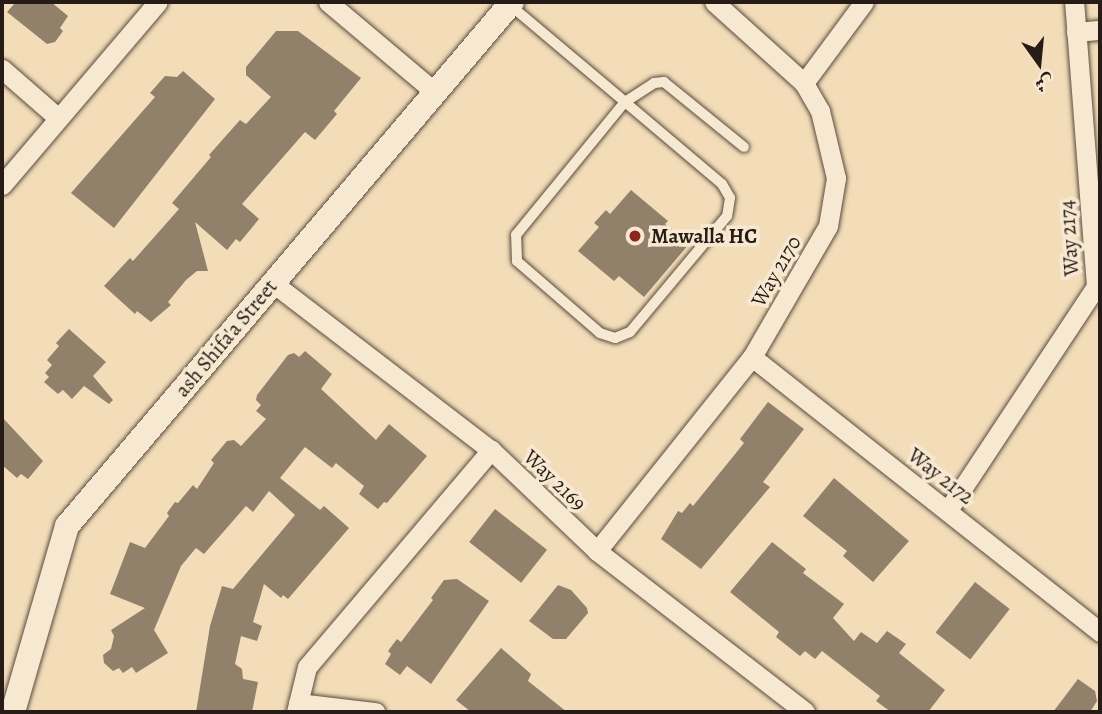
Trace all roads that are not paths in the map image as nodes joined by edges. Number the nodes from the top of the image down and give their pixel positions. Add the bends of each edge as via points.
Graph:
1 (158, 2) edge
2 (328, 2) edge
3 (715, 2) edge
4 (864, 2) edge
5 (1074, 2) edge
6 (510, 3) edge
7 (1100, 30) edge
8 (1076, 32) junction
9 (2, 69) edge
10 (804, 83) junction
11 (435, 92) junction
12 (625, 102) junction
13 (57, 117) junction
14 (744, 147) dead end
15 (2, 185) edge
16 (273, 283) junction
17 (752, 357) junction
18 (491, 450) junction
19 (948, 510) junction
20 (597, 551) junction
21 (1100, 632) edge
22 (297, 708) edge
23 (13, 712) edge
24 (375, 712) edge
25 (805, 712) edge

1 - 13 street
2 - 11 street
3 - 10 street, Way 2170
4 - 10 street
5 - 8 street, Way 2174
6 - 11 street, ash Shifa'a Street
6 - 12 lane
7 - 8 street
8 - 19 street, Way 2174 via 1096,286
9 - 13 street
10 - 17 street, Way 2170 via 820,111 836,178 828,226
11 - 16 street, ash Shifa'a Street
12 - 12 lane via 722,184 730,198 727,216 630,332 615,338 600,333 517,261 515,251 516,235
12 - 14 lane via 654,83 664,82
13 - 15 street
16 - 18 street, Way 2169
16 - 23 street, ash Shifa'a Street via 66,526
17 - 19 street, Way 2172
17 - 20 street, Way 2170
18 - 20 street, Way 2169
18 - 22 street via 307,667
19 - 21 street, Way 2172
20 - 25 street, Way 2169
22 - 24 street

